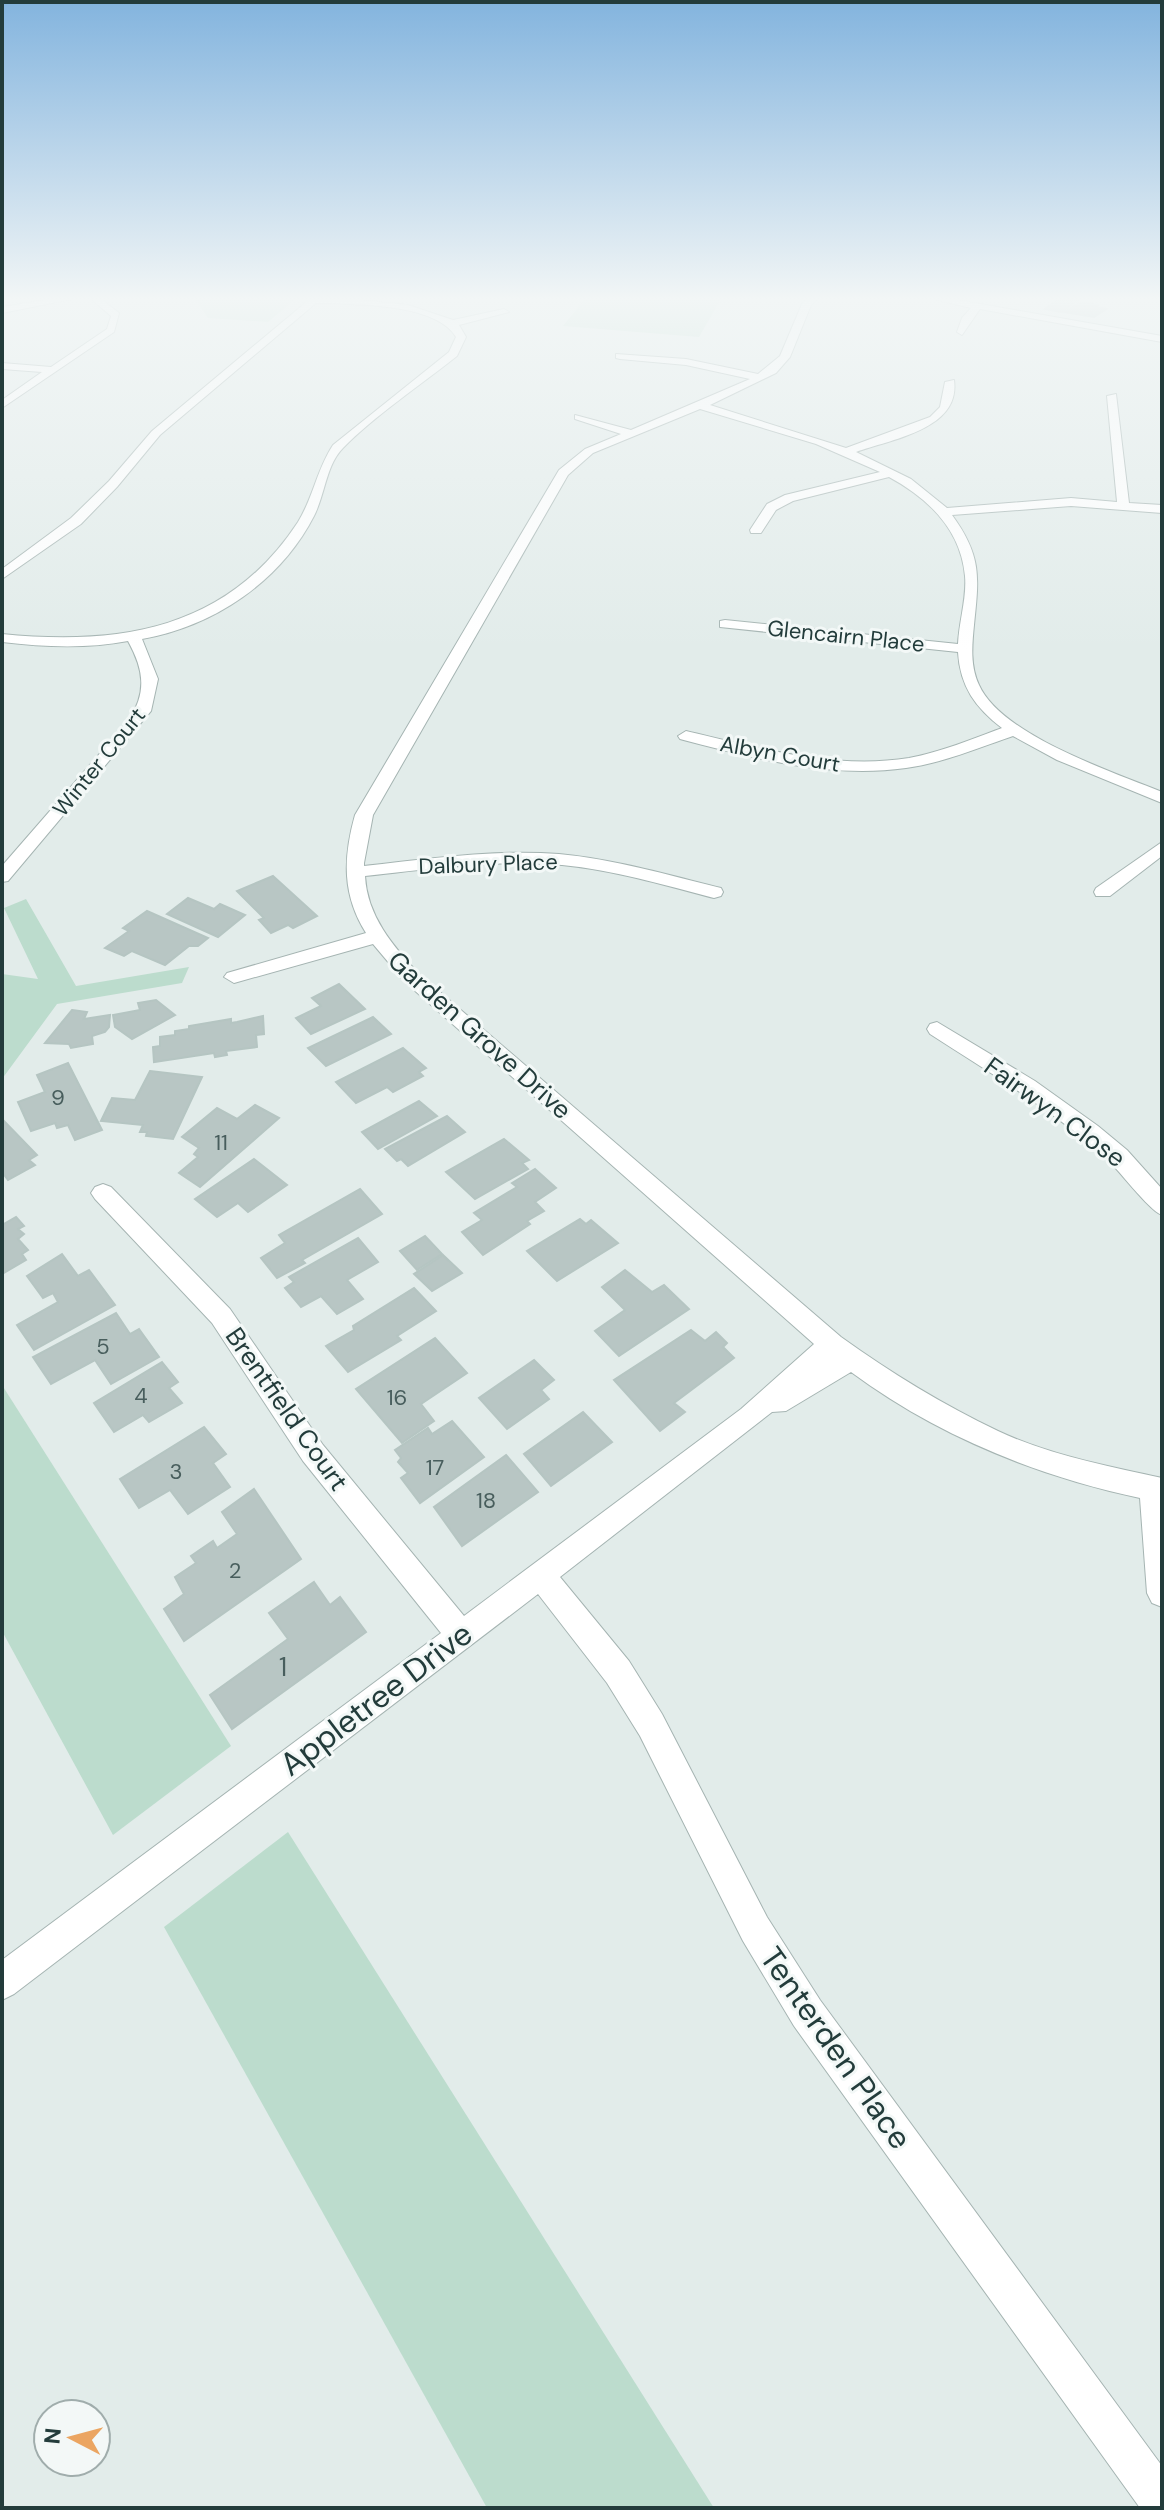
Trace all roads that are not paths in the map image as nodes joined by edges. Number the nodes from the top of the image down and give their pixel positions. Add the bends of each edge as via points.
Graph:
1 (176, 416) edge
2 (375, 416) edge
3 (672, 416) edge
4 (734, 416) edge
5 (937, 416) edge
6 (1114, 416) edge
7 (579, 417) dead end
8 (630, 433) junction
9 (846, 452) junction
10 (892, 473) junction
11 (1123, 504) junction
12 (1162, 509) edge
13 (944, 512) junction
14 (756, 530) dead end
15 (2, 575) edge
16 (725, 624) dead end
17 (132, 635) junction
18 (2, 638) edge
19 (967, 649) junction
20 (1013, 730) junction
21 (686, 736) dead end
22 (1162, 798) edge
23 (1162, 847) edge
24 (355, 872) junction
25 (2, 877) edge
26 (714, 892) dead end
27 (1103, 892) dead end
28 (375, 937) junction
29 (234, 977) dead end
30 (937, 1029) dead end
31 (103, 1193) dead end
32 (1162, 1206) edge
33 (841, 1352) junction
34 (1158, 1489) edge
35 (541, 1576) junction
36 (1162, 1593) edge
37 (461, 1635) junction
38 (2, 1982) edge
39 (1162, 2502) edge

1 - 15 street via 76,521
2 - 17 street via 337,447 324,466 309,515 251,584 204,614
3 - 8 street, Garden Grove Drive
4 - 9 street
5 - 9 street
6 - 11 street
7 - 8 street
8 - 24 street, Garden Grove Drive via 578,458 557,483 374,795 357,833
9 - 10 street
10 - 13 street
10 - 14 street via 789,498 771,507
11 - 12 street
11 - 13 street via 1071,502
13 - 19 street via 963,540 971,565
16 - 19 street, Glencairn Place
17 - 18 street via 76,642
17 - 25 street, Winter Court via 153,678 147,704
19 - 20 street via 967,673 976,695
20 - 21 street, Albyn Court via 925,759 861,766 793,760
20 - 22 street
23 - 27 street
24 - 26 street, Dalbury Place via 535,859 594,865
24 - 28 street, Garden Grove Drive
28 - 29 street
28 - 33 street, Garden Grove Drive via 446,1009
30 - 32 street, Fairwyn Close via 1104,1142
31 - 37 street, Brentfield Court via 221,1316 313,1453
33 - 34 street, Garden Grove Drive via 939,1416 992,1441 1095,1476
33 - 35 street, Appletree Drive
34 - 36 street
35 - 37 street, Appletree Drive
35 - 39 street, Tenterden Place via 618,1672 651,1725 755,1929 807,2013
37 - 38 street, Appletree Drive

